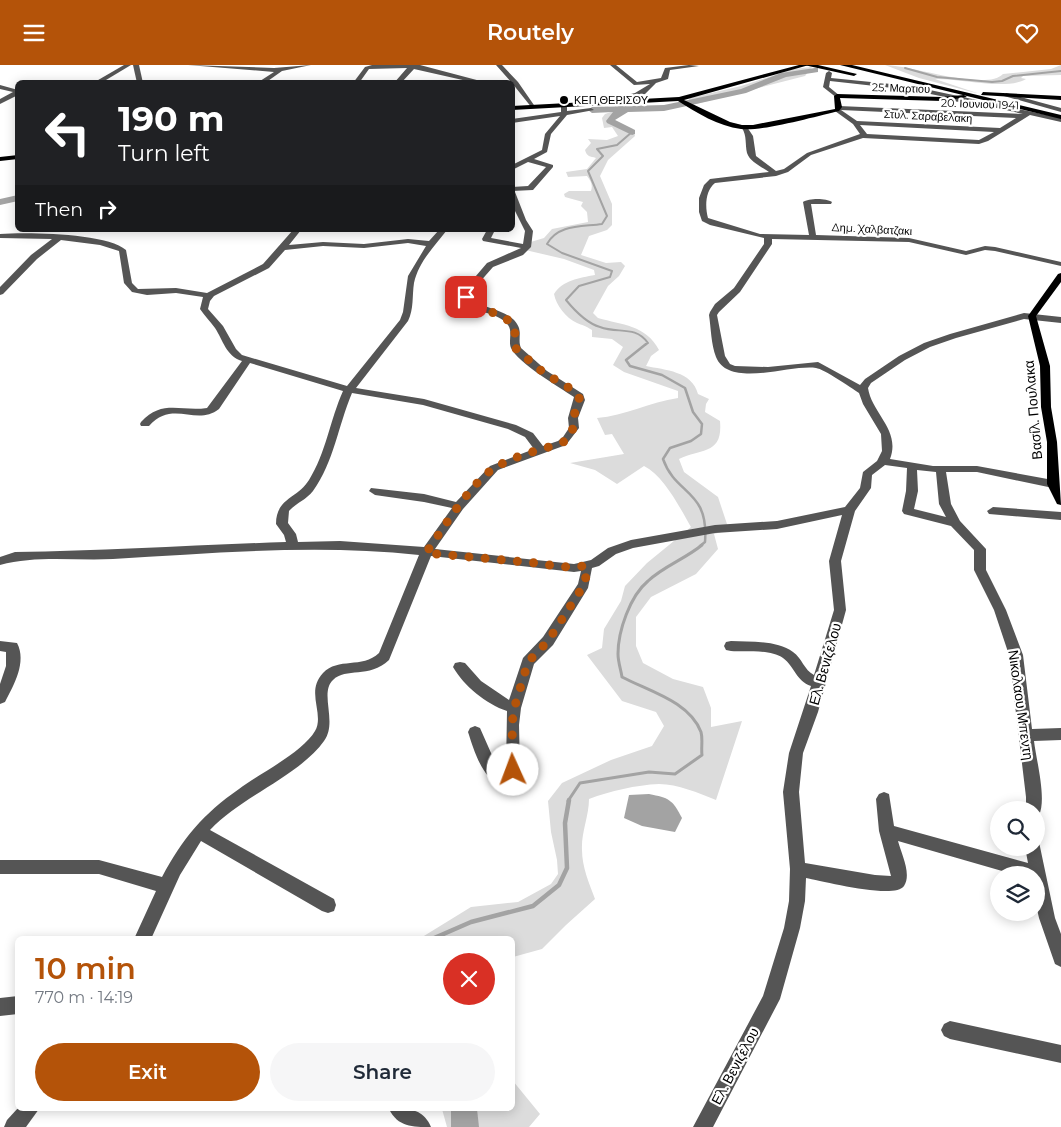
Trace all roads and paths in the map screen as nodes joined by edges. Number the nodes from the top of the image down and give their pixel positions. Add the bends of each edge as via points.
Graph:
1 (128, 65) edge
2 (136, 65) edge
3 (191, 65) edge
4 (286, 65) edge
5 (308, 65) edge
6 (499, 65) edge
7 (613, 65) edge
8 (807, 65) edge
9 (843, 65) edge
10 (228, 66) edge
11 (375, 66) edge
12 (422, 66) edge
13 (696, 66) edge
14 (796, 66) edge
15 (855, 66) edge
16 (885, 66) edge
17 (412, 67) junction
18 (280, 70) junction
19 (829, 70) junction
20 (828, 79) junction
21 (101, 80) edge
22 (139, 80) edge
23 (265, 80) edge
24 (358, 80) edge
25 (401, 80) edge
26 (474, 80) edge
27 (512, 80) edge
28 (654, 82) junction
29 (515, 84) edge
30 (0, 87) edge
31 (945, 89) junction
32 (15, 91) edge
33 (15, 94) edge
34 (983, 94) dead end
35 (1006, 95) junction
36 (837, 96) junction
37 (911, 98) junction
38 (958, 98) junction
39 (1061, 98) edge
40 (615, 99) dead end
41 (681, 101) junction
42 (0, 102) edge
43 (564, 104) junction
44 (534, 107) junction
45 (515, 108) edge
46 (838, 109) junction
47 (591, 110) dead end
48 (1061, 110) edge
49 (916, 112) junction
50 (564, 115) junction
51 (1026, 115) junction
52 (1061, 117) edge
53 (515, 121) edge
54 (855, 123) junction
55 (922, 126) junction
56 (745, 128) junction
57 (1001, 130) junction
58 (862, 136) junction
59 (927, 139) junction
60 (15, 157) edge
61 (0, 159) edge
62 (528, 160) junction
63 (515, 165) edge
64 (776, 174) junction
65 (515, 192) edge
66 (515, 198) edge
67 (828, 202) dead end
68 (295, 232) edge
69 (441, 232) edge
70 (489, 232) edge
71 (0, 236) edge
72 (768, 238) junction
73 (813, 238) junction
74 (58, 239) junction
75 (431, 244) junction
76 (527, 247) junction
77 (283, 248) junction
78 (1061, 264) edge
79 (1061, 276) edge
80 (0, 292) edge
81 (209, 296) junction
82 (1032, 316) junction
83 (1061, 320) edge
84 (247, 360) junction
85 (349, 390) junction
86 (863, 391) junction
87 (145, 424) dead end
88 (540, 450) junction
89 (884, 461) junction
90 (912, 467) junction
91 (941, 469) junction
92 (1053, 484) junction
93 (375, 491) dead end
94 (1061, 501) edge
95 (459, 506) junction
96 (849, 510) junction
97 (993, 511) dead end
98 (1061, 516) edge
99 (955, 523) junction
100 (293, 546) junction
101 (426, 553) junction
102 (0, 561) edge
103 (586, 566) junction
104 (0, 646) edge
105 (731, 646) dead end
106 (460, 667) dead end
107 (819, 683) junction
108 (0, 698) edge
109 (514, 709) junction
110 (474, 732) dead end
111 (1026, 735) junction
112 (1061, 735) edge
113 (884, 799) dead end
114 (1034, 801) edge
115 (887, 831) junction
116 (199, 832) junction
117 (1011, 866) edge
118 (0, 867) edge
119 (798, 869) junction
120 (167, 886) junction
121 (328, 905) dead end
122 (1045, 907) edge
123 (143, 936) edge
124 (1061, 958) edge
125 (15, 1005) edge
126 (0, 1007) edge
127 (950, 1030) dead end
128 (1061, 1054) edge
129 (27, 1111) edge
130 (401, 1111) edge
131 (14, 1127) edge
132 (421, 1127) edge
133 (703, 1127) edge

1 - 21 street
2 - 22 street
3 - 10 street
4 - 18 street
5 - 18 street
6 - 27 street
7 - 28 street via 634,83
8 - 14 main road
8 - 19 highway
9 - 15 highway
10 - 18 street
11 - 17 street
11 - 24 street via 367,68
12 - 17 street
12 - 26 street
13 - 28 street via 667,69 665,79
14 - 41 main road
15 - 31 highway
16 - 31 highway
17 - 25 street
18 - 23 street
19 - 20 street
19 - 31 highway
20 - 36 street via 826,87
20 - 38 street via 910,88
28 - 40 street via 649,89
29 - 44 street
30 - 32 street
31 - 52 highway
33 - 42 street
34 - 35 main road
35 - 39 main road
35 - 48 street
36 - 37 main road, 25. Μαρτιου
36 - 46 main road
37 - 38 main road, 25. Μαρτιου
37 - 49 street
38 - 51 street
41 - 43 main road
41 - 56 main road via 728,124
43 - 44 main road
43 - 50 street
44 - 45 main road
46 - 49 street, 20. Ιουνιου 1941
46 - 54 street
46 - 56 main road
47 - 50 street
49 - 51 street, 20. Ιουνιου 1941
49 - 55 street
50 - 53 street
50 - 62 street via 548,134 545,151
51 - 52 street
51 - 57 street
54 - 55 street, Στυλ. Σαραβελακη
54 - 58 street via 864,134
55 - 57 street, Στυλ. Σαραβελακη
55 - 59 street
56 - 64 street via 751,135 753,157
57 - 59 street via 980,141
58 - 59 street
58 - 64 street via 809,154 786,171
60 - 61 main road
62 - 63 street
62 - 65 street via 551,166 530,188
64 - 72 street, Δημ. Χαλβατζακι via 713,181 703,198 703,216 709,222
66 - 76 street via 529,231
67 - 73 street via 807,202
68 - 77 street
69 - 75 street
70 - 76 street via 485,237 488,240
71 - 74 street
72 - 73 street, Δημ. Χαλβατζακι
72 - 86 street via 768,243 732,296 714,310 720,356 726,366 768,370 818,365
73 - 78 street, Δημ. Χαλβατζακι via 909,240 966,253 995,249
74 - 80 street via 34,257
74 - 81 street via 88,239 120,247 128,284 136,291 171,290
75 - 77 street via 408,241 364,246 323,244
75 - 85 street via 411,279 409,312 404,321
76 - 88 street via 490,265 466,297 469,303 511,322 517,350 579,396 572,433 562,443
77 - 81 street via 256,273
79 - 82 main road
81 - 84 street via 204,309 218,325 232,351
82 - 83 street
82 - 86 street via 1015,317 928,345 868,381
82 - 92 main road, Βασίλ. Πουλακα via 1045,366
84 - 85 street
84 - 87 street via 213,409 206,412 161,411 153,414
85 - 88 street via 424,401 512,427 529,435
85 - 100 street via 326,458 308,490 282,511 282,524 290,534
86 - 89 street via 888,433
88 - 95 street via 494,468
89 - 90 street
89 - 96 street, Ελ. Βενιζελου via 867,474 865,489
90 - 91 street
90 - 99 street via 908,511
91 - 92 street via 977,469
91 - 99 street, Νικολαου Μπεντη via 943,499
92 - 94 main road, Βασίλ. Πουλακα
93 - 95 street
95 - 101 street
96 - 103 street via 777,525 715,529 631,543
96 - 107 street, Ελ. Βενιζελου via 835,561 840,610
97 - 98 street
99 - 111 street, Νικολαου Μπεντη via 980,549 980,570 1009,633 1016,655
100 - 101 street via 384,547
100 - 102 street via 15,556
101 - 103 street via 562,567
101 - 116 street via 379,663 362,669 335,671 326,678 321,700 324,724 322,733 311,747 237,798
103 - 109 street via 584,585 548,641 528,662
104 - 108 street via 12,647 13,656 10,678
105 - 107 street via 783,653 792,659 803,675
106 - 109 street via 466,677
107 - 119 street, Ελ. Βενιζελου via 796,753 791,792
109 - 110 street via 513,770 507,779 493,773
111 - 112 street
111 - 114 street, Νικολαου Μπεντη
113 - 115 street
115 - 117 street
115 - 119 street via 899,872 895,884
116 - 120 street
116 - 121 street
118 - 120 street via 99,867
119 - 133 street, Ελ. Βενιζελου via 792,928 771,999
120 - 123 street
122 - 124 street
125 - 126 street
127 - 128 street
129 - 131 street
130 - 132 street

